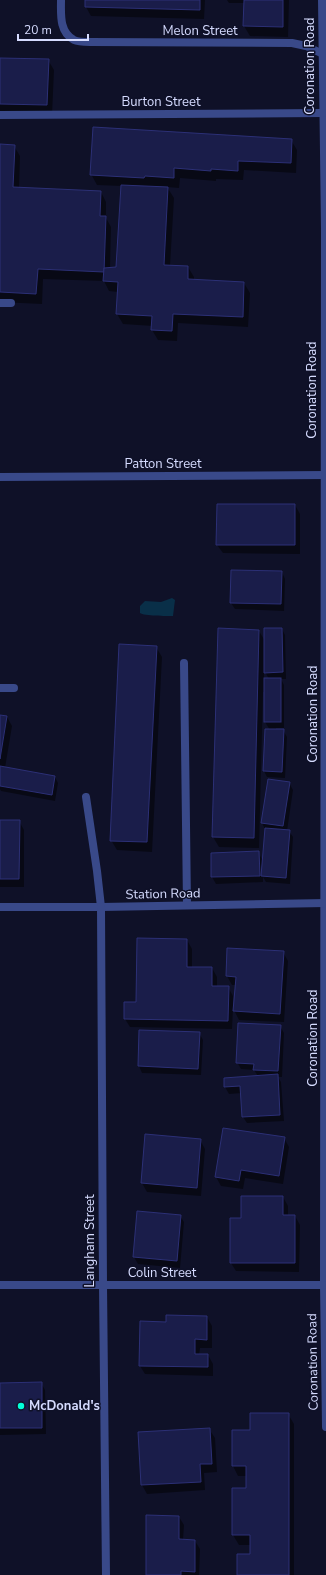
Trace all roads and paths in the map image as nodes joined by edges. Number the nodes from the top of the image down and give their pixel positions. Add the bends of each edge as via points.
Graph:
1 (60, 0) edge
2 (322, 0) edge
3 (324, 55) edge
4 (322, 113) junction
5 (0, 115) edge
6 (0, 303) edge
7 (11, 303) dead end
8 (325, 475) edge
9 (0, 477) edge
10 (184, 663) dead end
11 (0, 688) edge
12 (14, 688) dead end
13 (86, 797) dead end
14 (326, 903) edge
15 (187, 905) junction
16 (0, 906) edge
17 (101, 907) junction
18 (0, 1285) edge
19 (102, 1285) junction
20 (324, 1285) junction
21 (326, 1427) edge
22 (106, 1575) edge

1 - 3 street, Melon Street via 64,32 75,41 292,42
2 - 3 street, Coronation Road
3 - 4 street, Coronation Road
4 - 5 street, Burton Street
4 - 8 street, Coronation Road via 325,229
6 - 7 street
8 - 9 street, Patton Street
8 - 14 street, Coronation Road
10 - 15 street
11 - 12 street
13 - 17 street, Langham Street
14 - 15 street, Station Road
14 - 20 street, Coronation Road
15 - 17 street, Station Road
16 - 17 street, Station Road
17 - 19 street, Langham Street
18 - 19 street, Colin Street
19 - 20 street, Colin Street
19 - 22 street, Langham Street
20 - 21 street, Coronation Road

